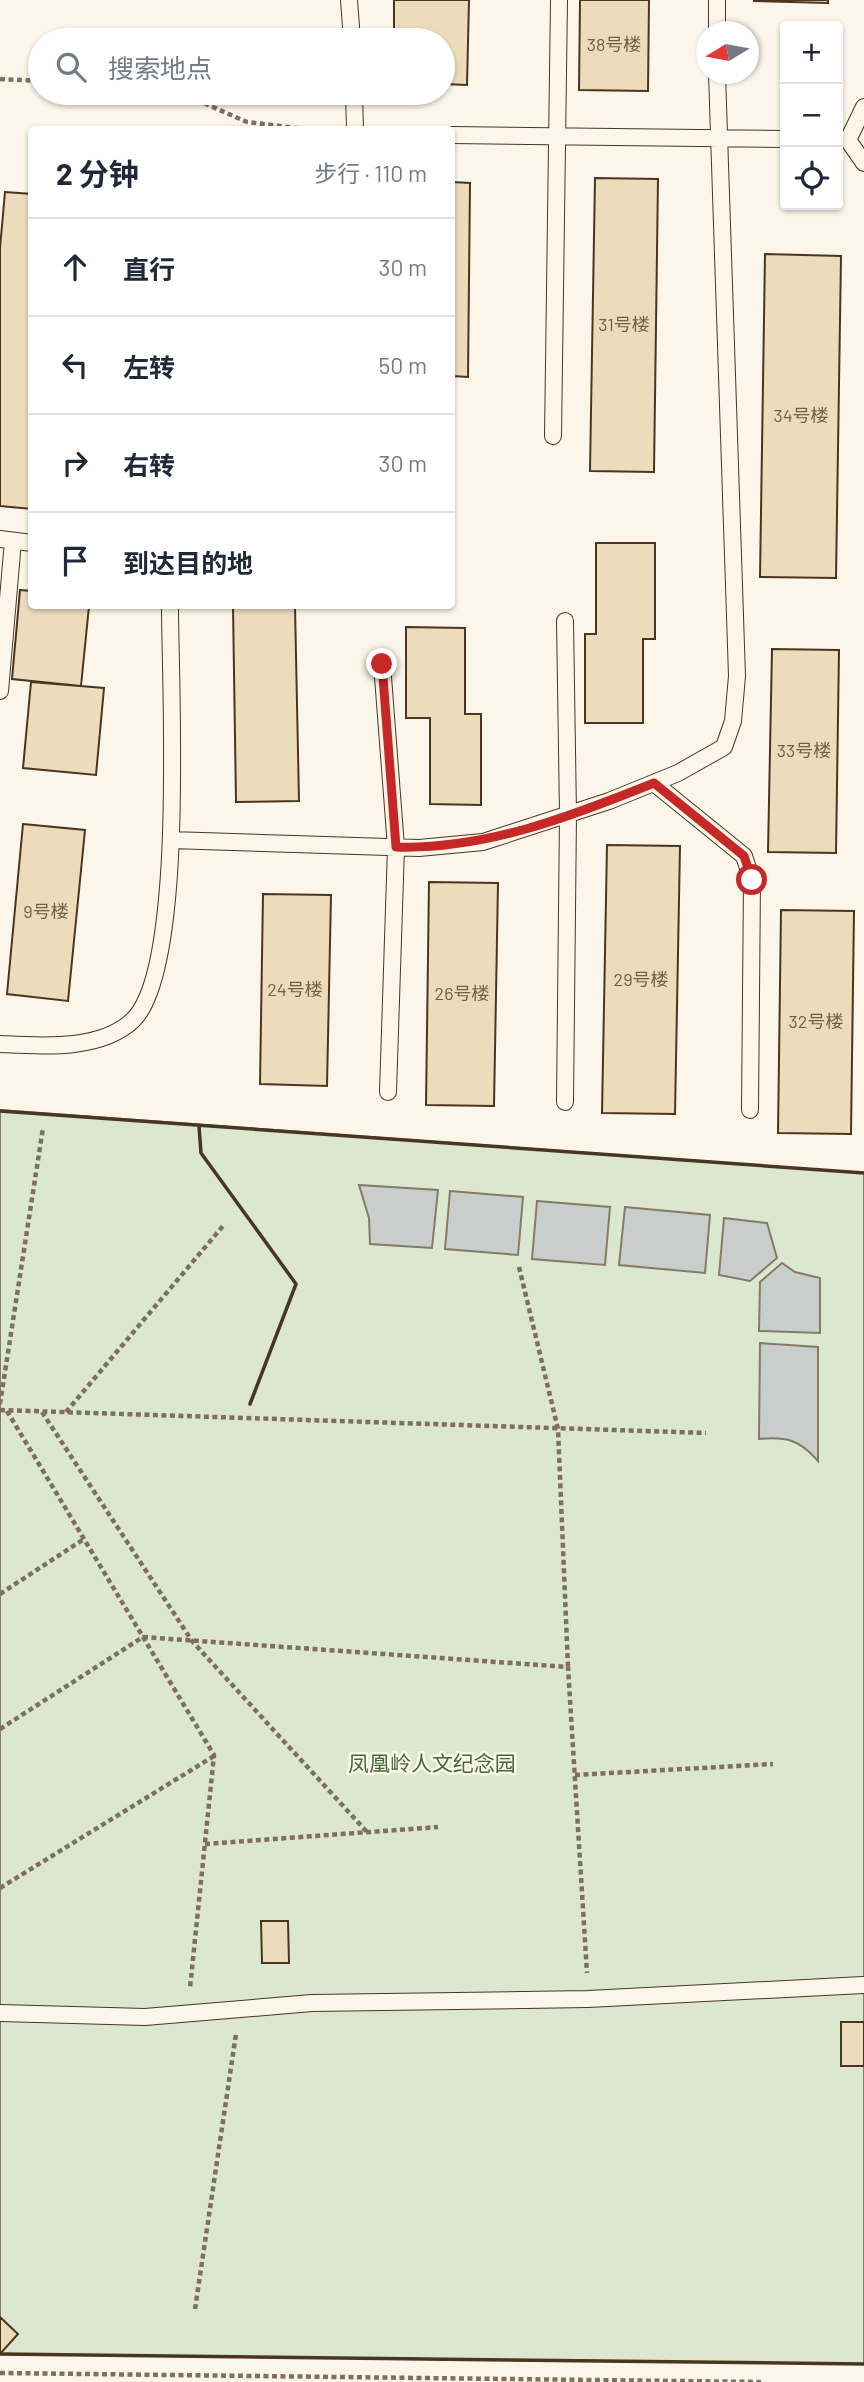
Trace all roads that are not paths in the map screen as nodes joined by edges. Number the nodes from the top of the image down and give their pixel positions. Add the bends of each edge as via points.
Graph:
1 (349, 0) edge
2 (559, 0) edge
3 (717, 0) edge
4 (717, 21) edge
5 (351, 28) edge
6 (717, 84) edge
7 (354, 105) edge
8 (864, 107) edge
9 (355, 126) edge
10 (455, 135) edge
11 (557, 136) junction
12 (718, 138) junction
13 (780, 139) edge
14 (843, 140) edge
15 (864, 163) edge
16 (553, 436) dead end
17 (7, 540) edge
18 (28, 543) edge
19 (170, 609) edge
20 (565, 621) dead end
21 (382, 664) dead end
22 (0, 691) edge
23 (654, 783) junction
24 (568, 814) junction
25 (171, 840) junction
26 (396, 847) junction
27 (0, 1044) edge
28 (388, 1092) dead end
29 (565, 1102) dead end
30 (751, 1110) dead end
31 (863, 1985) edge
32 (0, 2013) edge

1 - 5 lane
2 - 11 lane
3 - 4 lane
6 - 12 lane
7 - 9 lane
8 - 14 lane
10 - 11 lane
11 - 12 lane
11 - 16 lane
12 - 13 lane
12 - 23 lane via 737,676 733,721 724,747
14 - 15 lane
17 - 18 lane
17 - 22 lane
19 - 25 lane
20 - 24 lane
21 - 26 lane
23 - 24 lane
23 - 30 lane via 744,856 752,880
24 - 26 lane via 483,842
24 - 29 lane
25 - 26 lane
25 - 27 lane via 163,942 147,1004 111,1036 79,1042
26 - 28 lane
31 - 32 lane via 588,1999 312,2003 145,2017

